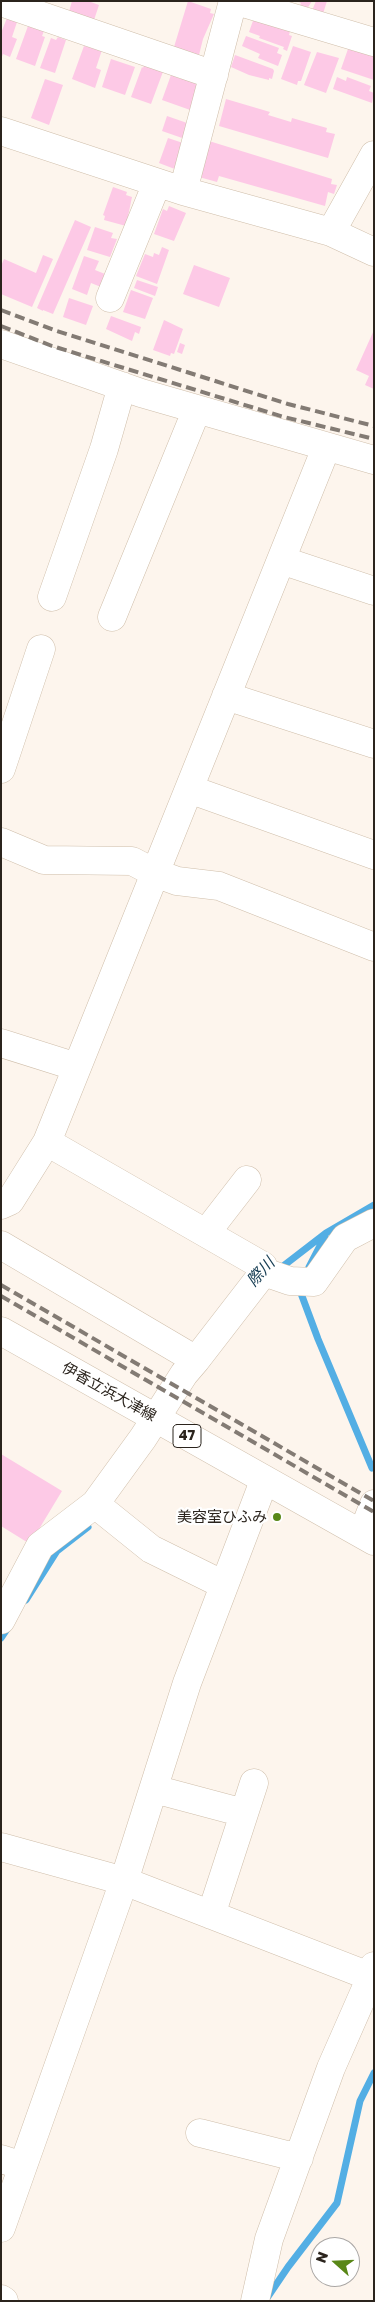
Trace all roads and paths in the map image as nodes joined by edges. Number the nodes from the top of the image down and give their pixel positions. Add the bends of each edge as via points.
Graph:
1 (235, 1) edge
2 (1, 2) edge
3 (374, 42) edge
4 (214, 75) junction
5 (1, 131) edge
6 (374, 155) edge
7 (157, 183) junction
8 (183, 192) junction
9 (332, 232) junction
10 (374, 252) edge
11 (110, 298) dead end
12 (1, 344) edge
13 (122, 386) junction
14 (197, 409) junction
15 (326, 448) junction
16 (374, 460) edge
17 (281, 560) junction
18 (374, 591) edge
19 (52, 597) dead end
20 (112, 617) dead end
21 (41, 649) dead end
22 (226, 696) junction
23 (374, 744) edge
24 (1, 769) edge
25 (189, 789) junction
26 (1, 842) edge
27 (374, 855) edge
28 (155, 873) junction
29 (374, 947) edge
30 (1, 1042) edge
31 (77, 1066) junction
32 (47, 1142) junction
33 (247, 1180) dead end
34 (1, 1205) edge
35 (374, 1223) edge
36 (206, 1233) junction
37 (1, 1245) edge
38 (284, 1277) junction
39 (1, 1332) edge
40 (196, 1360) junction
41 (155, 1417) junction
42 (264, 1481) junction
43 (96, 1504) junction
44 (374, 1504) edge
45 (370, 1538) edge
46 (224, 1585) junction
47 (1, 1620) edge
48 (254, 1783) dead end
49 (154, 1789) junction
50 (244, 1812) junction
51 (1, 1847) edge
52 (124, 1881) junction
53 (211, 1915) junction
54 (373, 1974) edge
55 (200, 2133) dead end
56 (299, 2158) junction
57 (12, 2162) edge
58 (1, 2228) edge
59 (255, 2301) edge

1 - 3 street
1 - 4 street
2 - 4 street
4 - 8 street
5 - 7 street
6 - 9 street
7 - 8 street
7 - 11 street
8 - 9 street
9 - 10 street
12 - 13 street
13 - 14 street
13 - 19 street via 104,449
14 - 15 street
14 - 20 street
15 - 16 street
15 - 17 street
17 - 18 street
17 - 22 street
21 - 24 street
22 - 23 street
22 - 25 street
25 - 27 street
25 - 28 street
26 - 28 street via 44,860 132,861
28 - 29 street via 177,881 219,886
28 - 31 street
30 - 31 street
31 - 32 street
32 - 34 street via 10,1202
32 - 36 street
33 - 36 street
35 - 38 street
36 - 38 street
37 - 40 street
38 - 40 street
39 - 41 street, 伊香立浜大津線 / 47
40 - 41 street
41 - 42 street, 伊香立浜大津線 / 47
41 - 43 street
42 - 45 street, 伊香立浜大津線 / 47
42 - 46 street
43 - 46 street via 150,1549
43 - 47 street via 40,1546
44 - 45 street via 367,1522
46 - 49 street via 187,1683
48 - 50 street
49 - 50 street
49 - 52 street
50 - 53 street
51 - 52 street
52 - 53 street
52 - 57 street
53 - 54 street
54 - 56 street via 332,2068
55 - 56 street
56 - 59 street via 269,2239
57 - 58 street

